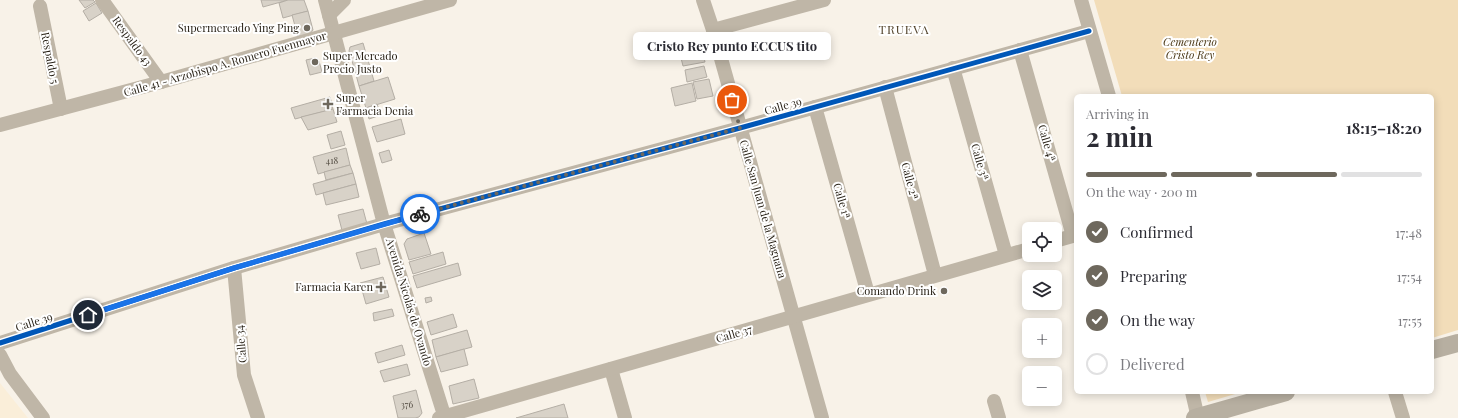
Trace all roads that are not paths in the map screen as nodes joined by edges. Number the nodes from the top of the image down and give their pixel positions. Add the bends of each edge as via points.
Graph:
1 (102, 0) edge
2 (325, 0) edge
3 (344, 0) edge
4 (450, 0) edge
5 (703, 0) edge
6 (824, 0) edge
7 (1081, 0) edge
8 (421, 4) edge
9 (40, 6) dead end
10 (329, 15) junction
11 (713, 30) junction
12 (1089, 30) junction
13 (334, 33) junction
14 (1020, 50) junction
15 (953, 68) junction
16 (161, 82) junction
17 (885, 87) junction
18 (1108, 94) edge
19 (815, 107) junction
20 (60, 109) junction
21 (0, 125) edge
22 (740, 128) junction
23 (384, 224) junction
24 (1074, 233) edge
25 (1074, 236) edge
26 (1062, 239) edge
27 (1022, 251) edge
28 (1006, 255) junction
29 (234, 268) junction
30 (935, 275) junction
31 (868, 294) junction
32 (793, 316) junction
33 (0, 343) edge
34 (1458, 343) edge
35 (1434, 349) edge
36 (0, 355) edge
37 (611, 369) junction
38 (1192, 394) edge
39 (1279, 394) edge
40 (1396, 394) edge
41 (994, 400) dead end
42 (443, 417) edge
43 (43, 418) edge
44 (258, 418) edge
45 (625, 418) edge
46 (822, 418) edge
47 (999, 418) edge
48 (1197, 418) edge
49 (1403, 418) edge

1 - 16 street, Respaldo 43
2 - 10 street, Avenida Nicolás de Ovando
3 - 10 street
4 - 8 street, Calle 41 - Arzobispo A. Romero Fuenmayor
5 - 11 street, Calle San Juan de la Maguana
6 - 11 street
7 - 12 street
8 - 13 street, Calle 41 - Arzobispo A. Romero Fuenmayor
9 - 20 street, Respaldo 5
10 - 13 street, Avenida Nicolás de Ovando
11 - 22 street, Calle San Juan de la Maguana
12 - 14 street, Calle 39
12 - 18 street
13 - 16 street, Calle 41 - Arzobispo A. Romero Fuenmayor
13 - 23 street, Avenida Nicolás de Ovando
14 - 15 street, Calle 39
14 - 24 street, Calle 4ª
15 - 17 street, Calle 39
15 - 28 street, Calle 3ª
16 - 20 street, Calle 41 - Arzobispo A. Romero Fuenmayor
17 - 19 street, Calle 39
17 - 30 street, Calle 2ª
19 - 22 street, Calle 39
19 - 31 street, Calle 1ª
20 - 21 street, Calle 41 - Arzobispo A. Romero Fuenmayor
22 - 23 street, Calle 39
22 - 32 street, Calle San Juan de la Maguana
23 - 29 street, Calle 39
23 - 42 street, Avenida Nicolás de Ovando
25 - 26 street
27 - 28 street, Calle 37
28 - 30 street, Calle 37
29 - 33 street, Calle 39
29 - 44 street, Calle 34 via 244,375
30 - 31 street, Calle 37
31 - 32 street, Calle 37
32 - 37 street, Calle 37
32 - 46 street, Calle San Juan de la Maguana
34 - 35 main road
36 - 43 street via 10,374
37 - 42 street, Calle 37
37 - 45 street
38 - 48 street
39 - 48 main road
40 - 49 street
41 - 47 street

